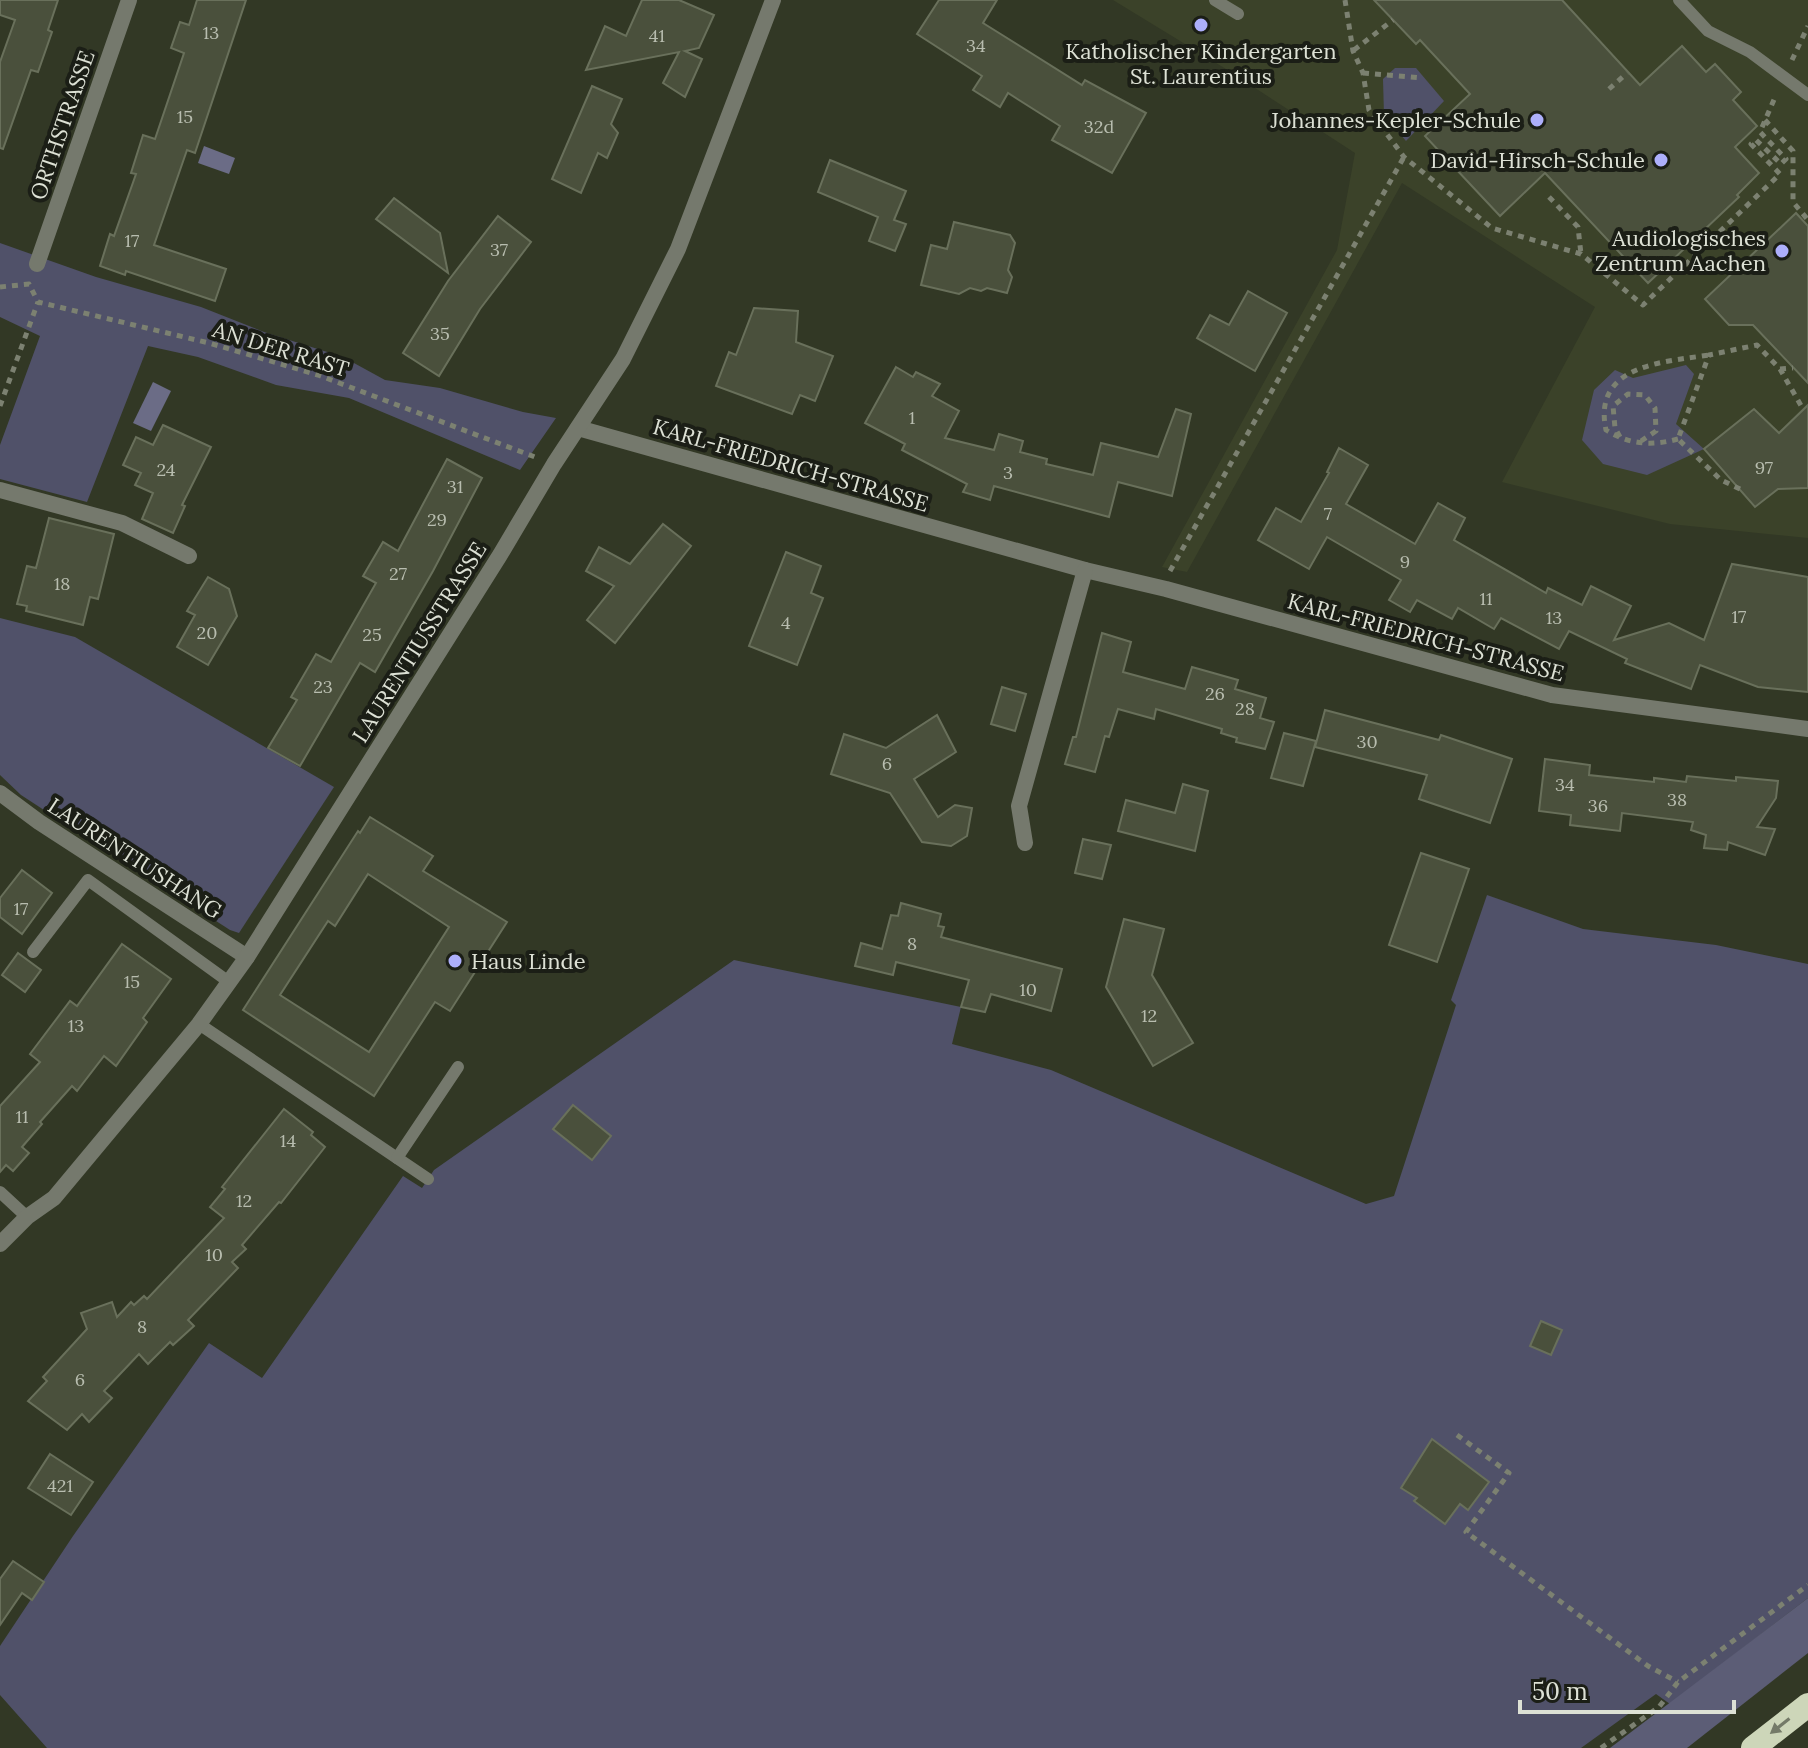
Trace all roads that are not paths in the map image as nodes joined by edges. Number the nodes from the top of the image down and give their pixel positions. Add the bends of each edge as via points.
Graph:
1 (129, 0) edge
2 (773, 0) edge
3 (1215, 0) edge
4 (1679, 0) edge
5 (1238, 14) dead end
6 (1808, 95) edge
7 (37, 264) dead end
8 (578, 428) junction
9 (0, 490) edge
10 (189, 556) dead end
11 (1085, 570) junction
12 (1808, 729) edge
13 (0, 793) edge
14 (1025, 843) dead end
15 (33, 952) dead end
16 (247, 957) junction
17 (229, 982) junction
18 (199, 1024) junction
19 (458, 1067) dead end
20 (397, 1158) junction
21 (428, 1179) dead end
22 (0, 1192) edge
23 (27, 1217) junction
24 (0, 1244) edge
25 (1808, 1705) edge
26 (1753, 1748) edge

1 - 7 street, ORTHSTRASSE
2 - 8 street, LAURENTIUSSTRASSE via 678,249 623,359
3 - 5 lane
4 - 6 lane via 1708,31 1750,52
8 - 11 street, KARL-FRIEDRICH-STRASSE
8 - 16 street, LAURENTIUSSTRASSE
9 - 10 street via 122,523
11 - 12 street, KARL-FRIEDRICH-STRASSE via 1552,695
11 - 14 street via 1019,806
13 - 16 street, LAURENTIUSHANG
15 - 17 lane via 88,880
16 - 17 street, LAURENTIUSSTRASSE
17 - 18 street, LAURENTIUSSTRASSE
18 - 20 lane
18 - 23 street, LAURENTIUSSTRASSE via 54,1198
19 - 20 lane
20 - 21 lane
22 - 23 lane
23 - 24 street, LAURENTIUSSTRASSE
25 -> 26 highway

